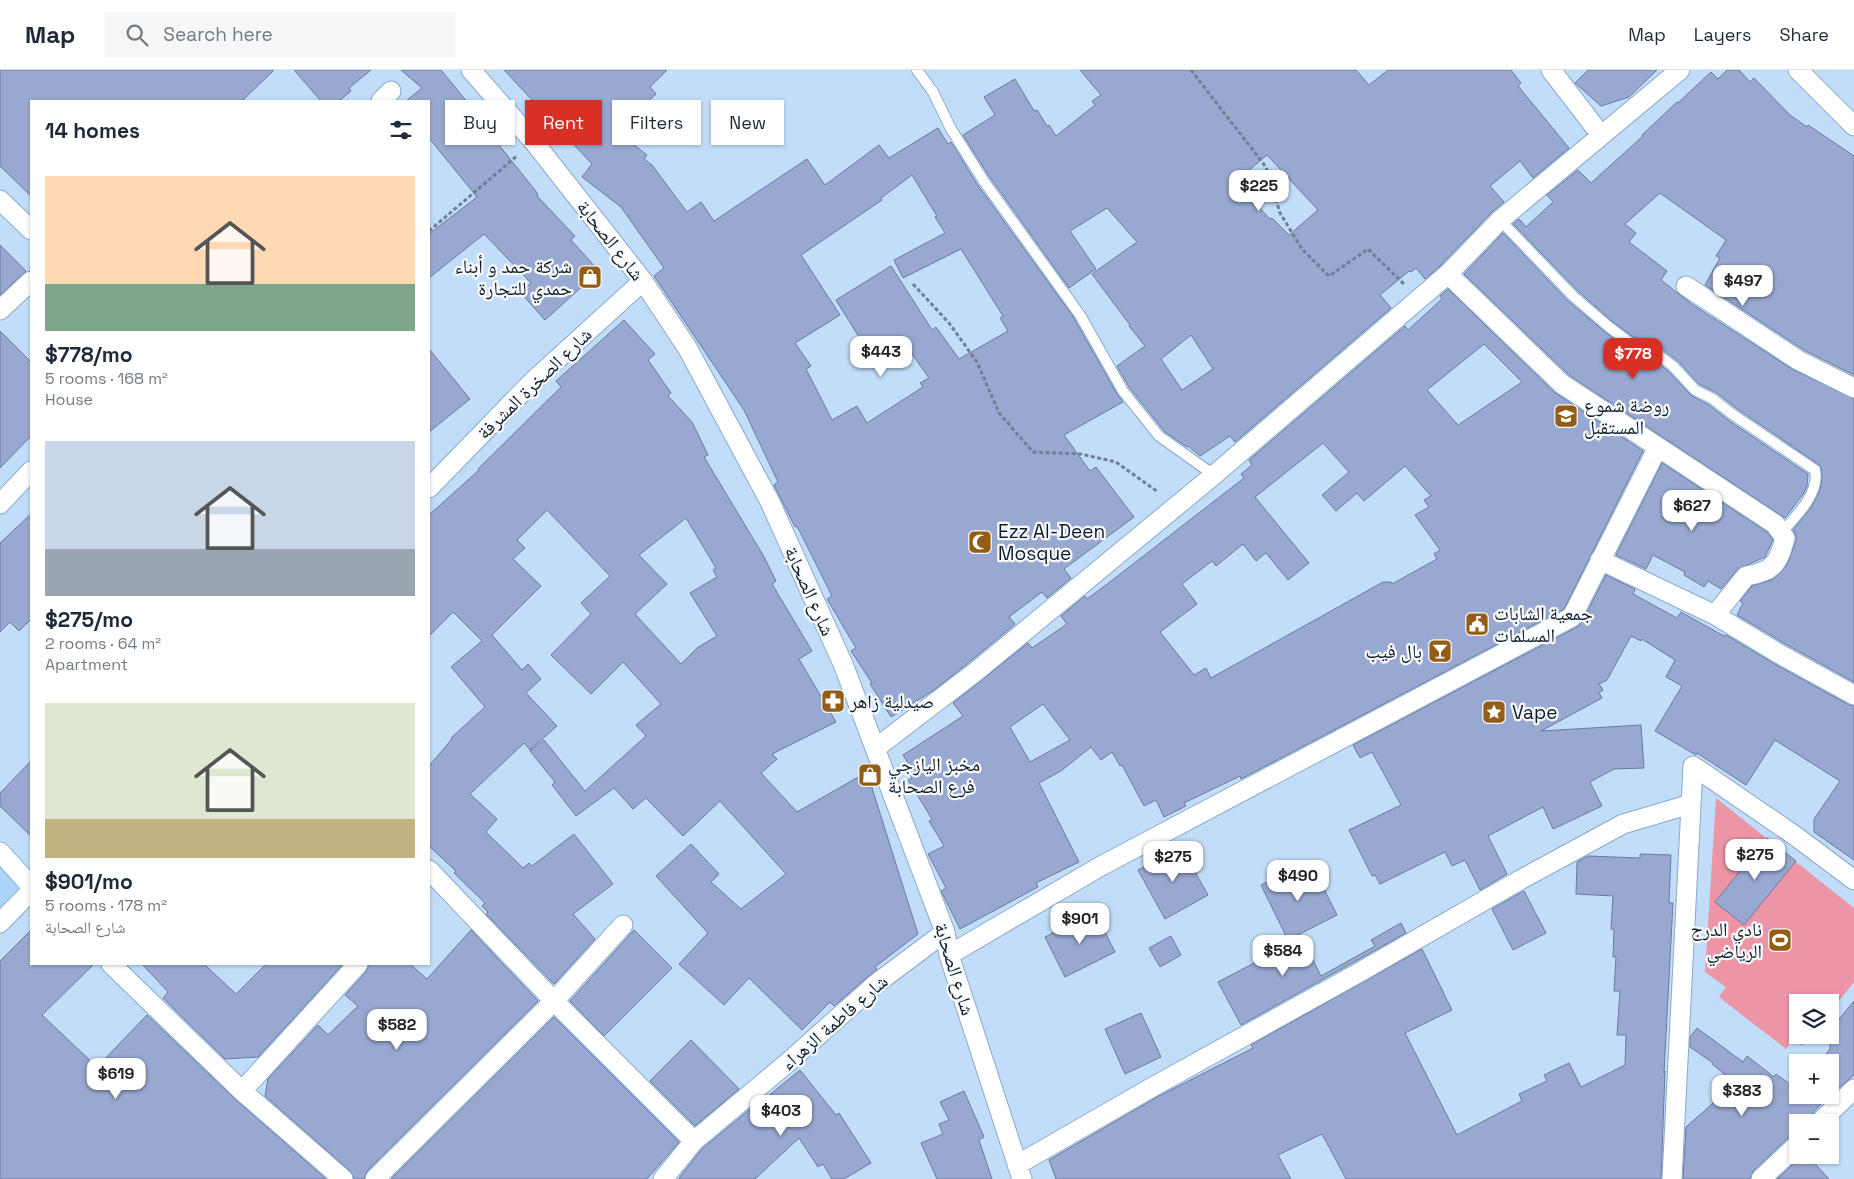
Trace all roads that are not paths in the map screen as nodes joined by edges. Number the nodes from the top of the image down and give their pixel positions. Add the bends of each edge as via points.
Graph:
1 (471, 70) edge
2 (917, 70) edge
3 (1551, 70) edge
4 (1680, 70) edge
5 (1798, 70) edge
6 (1854, 126) edge
7 (1601, 135) junction
8 (0, 200) edge
9 (1500, 220) junction
10 (30, 229) edge
11 (1448, 274) junction
12 (643, 281) junction
13 (30, 282) edge
14 (1686, 286) dead end
15 (0, 310) edge
16 (1854, 388) edge
17 (1658, 447) junction
18 (30, 472) edge
19 (1214, 475) junction
20 (430, 487) edge
21 (0, 504) edge
22 (1781, 533) junction
23 (1600, 560) junction
24 (1715, 615) junction
25 (1854, 695) edge
26 (876, 748) junction
27 (1691, 804) junction
28 (0, 852) edge
29 (431, 878) edge
30 (1854, 880) edge
31 (30, 885) edge
32 (30, 892) edge
33 (0, 923) edge
34 (623, 925) dead end
35 (945, 932) junction
36 (949, 955) junction
37 (112, 965) edge
38 (357, 965) edge
39 (554, 1001) junction
40 (1854, 1089) edge
41 (242, 1091) junction
42 (1828, 1114) edge
43 (694, 1141) junction
44 (1789, 1153) edge
45 (1020, 1172) edge
46 (343, 1179) edge
47 (375, 1179) edge
48 (663, 1179) edge
49 (1672, 1179) edge
50 (1761, 1179) edge

1 - 12 street, شارع الصحابة via 534,142
2 - 19 lane via 983,180 1080,315 1123,391 1159,436
3 - 7 street
4 - 7 street
5 - 6 street
7 - 9 street
8 - 10 street
9 - 11 street
9 - 22 lane via 1573,296 1609,327 1629,342 1658,354 1674,366 1695,390 1714,399 1815,470 1814,488
11 - 17 street via 1562,384
11 - 19 street
12 - 20 street, شارع الصخرة المشرفة via 532,382
12 - 26 street, شارع الصحابة via 688,349 770,502 843,664
13 - 15 street
14 - 16 street via 1798,360
17 - 22 street via 1775,524
17 - 23 street
18 - 21 street
19 - 26 street via 974,673
22 - 24 street via 1785,538 1779,559 1764,573 1746,576
23 - 24 street
23 - 36 street via 1572,617 1102,866
24 - 25 street
26 - 35 street, شارع الصحابة
27 - 30 street via 1693,766
27 - 45 street via 1614,829 1520,880 1158,1084
27 - 49 street
28 - 31 street
29 - 39 street
32 - 33 street
34 - 39 street
35 - 36 street, شارع الصحابة
35 - 43 street, شارع فاطمة الزهراء via 877,983
36 - 45 street, شارع الصحابة
37 - 41 street
38 - 41 street
39 - 43 street
39 - 47 street
40 - 42 street
41 - 46 street
43 - 48 street, شارع فاطمة الزهراء
44 - 50 street

